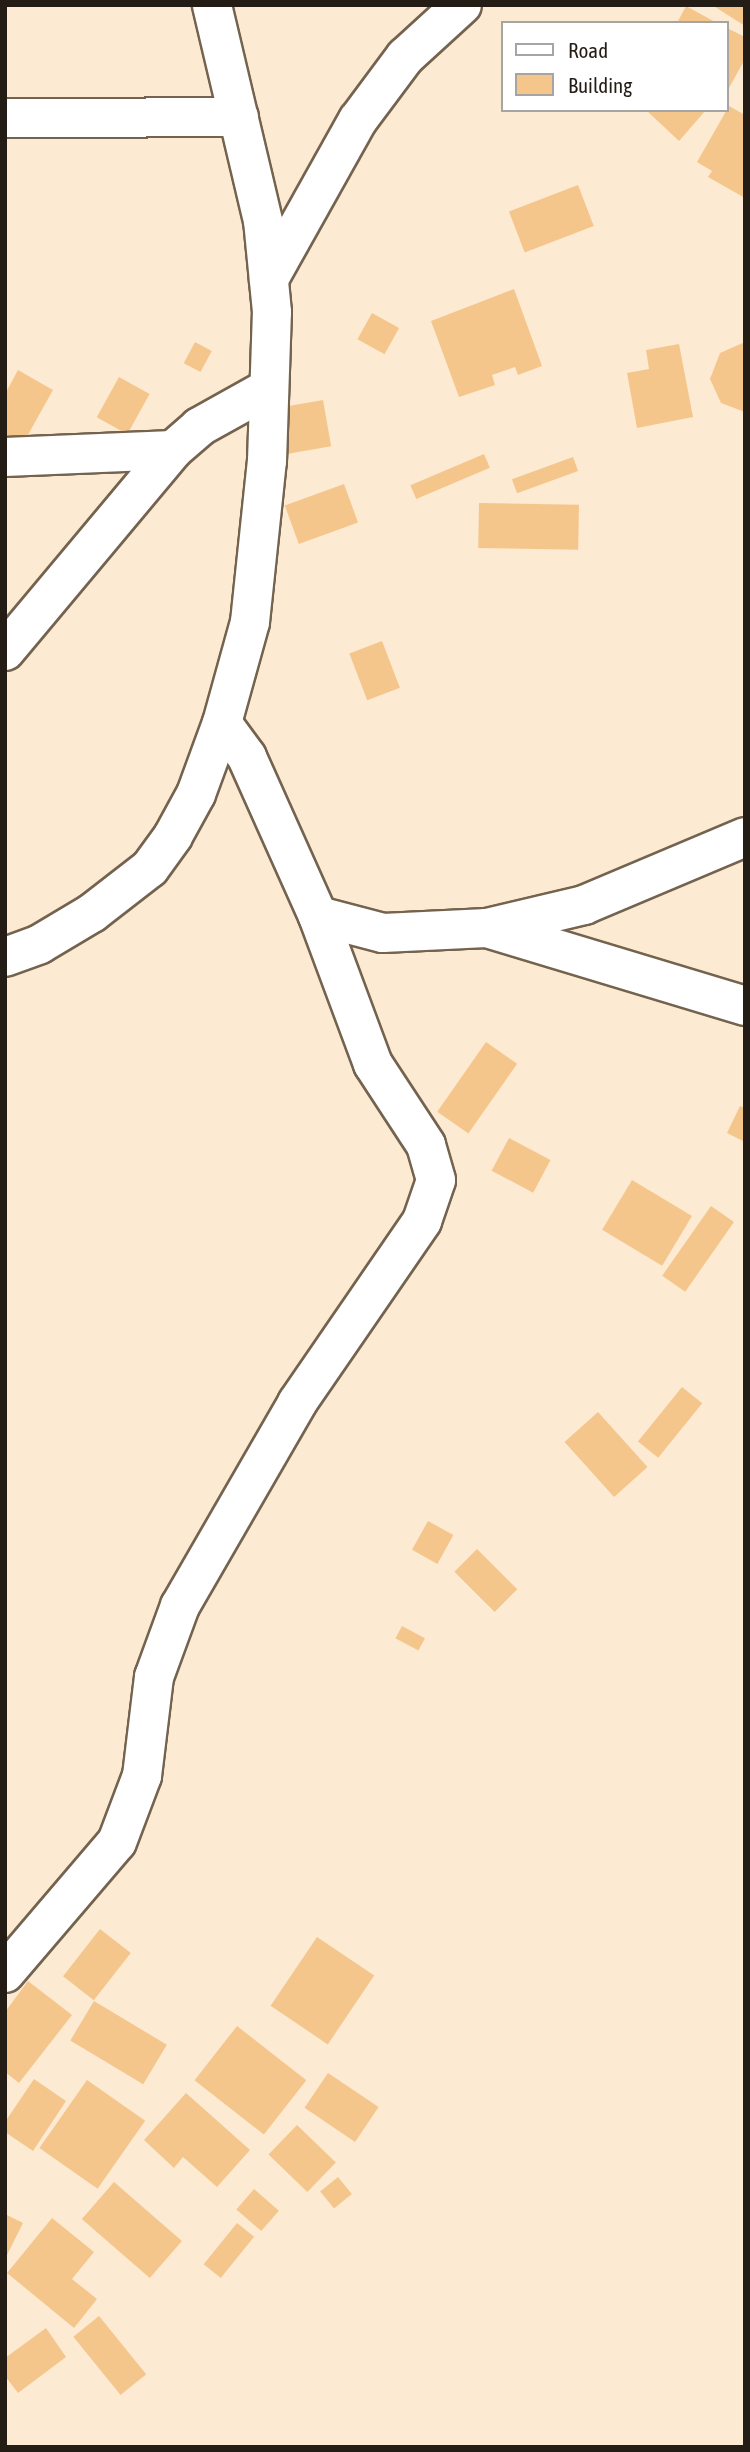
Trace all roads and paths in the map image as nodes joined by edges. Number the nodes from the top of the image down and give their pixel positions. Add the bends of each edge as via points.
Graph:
1 (212, 5) edge
2 (462, 5) edge
3 (239, 117) junction
4 (5, 118) edge
5 (269, 279) junction
6 (269, 388) junction
7 (173, 450) junction
8 (5, 457) edge
9 (5, 651) edge
10 (222, 723) junction
11 (745, 837) edge
12 (318, 915) junction
13 (486, 928) junction
14 (5, 957) edge
15 (745, 1006) edge
16 (5, 1973) edge

1 - 3 street
2 - 5 street via 405,57 358,120
3 - 4 street
3 - 5 street via 263,221
5 - 6 street
6 - 7 street via 210,420
6 - 10 street via 260,553 250,622
7 - 8 street
7 - 9 street
10 - 12 street via 247,757
10 - 14 street via 196,794 149,868 92,913 40,944
11 - 13 street via 584,905
12 - 13 street via 383,933
12 - 16 street via 373,1064 426,1145 436,1180 431,1202 411,1239 297,1404 180,1606 155,1677 142,1776 117,1842
13 - 15 street

